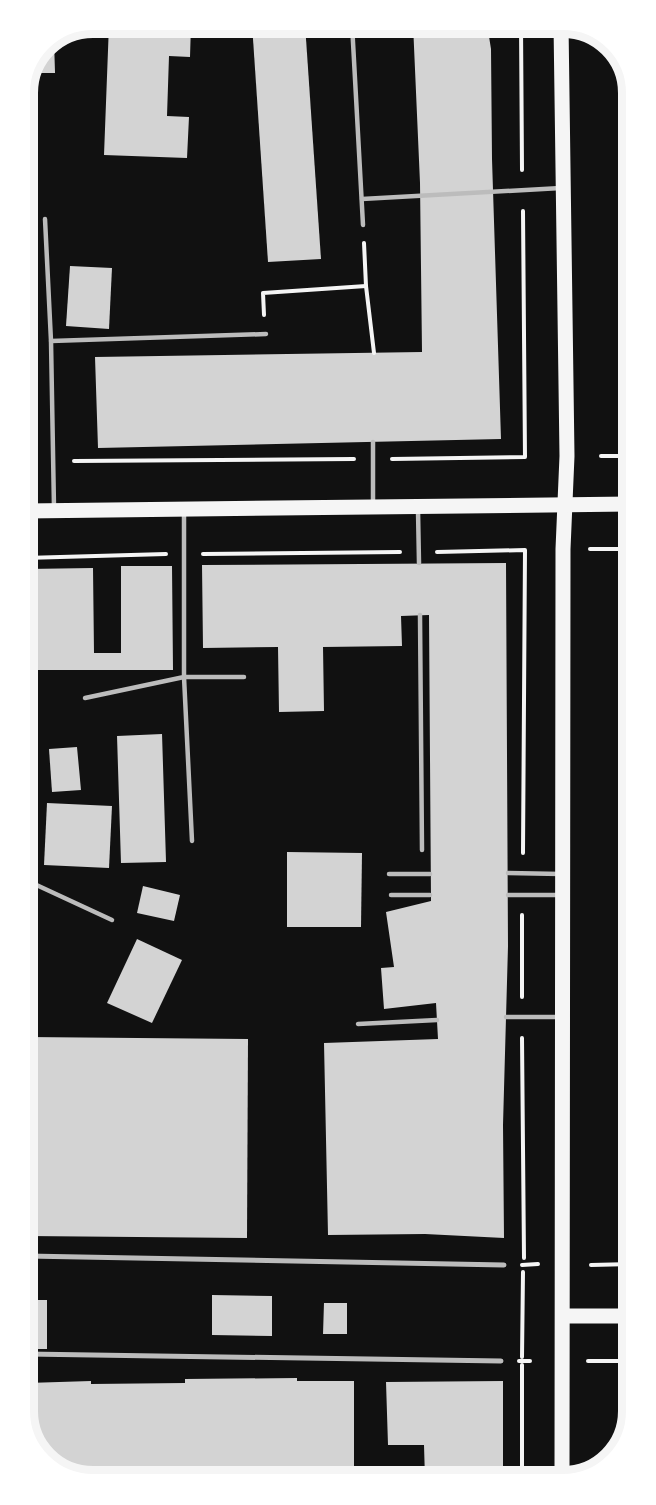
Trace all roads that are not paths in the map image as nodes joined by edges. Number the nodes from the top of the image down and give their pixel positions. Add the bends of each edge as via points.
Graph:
1 (353, 35) edge
2 (561, 35) edge
3 (563, 187) junction
4 (362, 199) junction
5 (45, 219) dead end
6 (363, 225) road end
7 (266, 334) dead end
8 (51, 341) junction
9 (373, 442) dead end
10 (622, 504) edge
11 (565, 505) junction
12 (418, 507) junction
13 (373, 508) junction
14 (184, 509) junction
15 (54, 510) junction
16 (35, 511) edge
17 (418, 563) dead end
18 (420, 615) dead end
19 (184, 677) junction
20 (244, 677) dead end
21 (85, 698) dead end
22 (192, 841) dead end
23 (422, 850) dead end
24 (508, 873) dead end
25 (389, 874) dead end
26 (430, 874) dead end
27 (564, 874) junction
28 (34, 884) edge
29 (391, 895) dead end
30 (430, 895) dead end
31 (508, 895) dead end
32 (563, 895) junction
33 (112, 921) dead end
34 (506, 1017) dead end
35 (563, 1017) junction
36 (437, 1020) dead end
37 (358, 1024) dead end
38 (34, 1256) edge
39 (504, 1264) dead end
40 (563, 1316) junction
41 (622, 1316) edge
42 (34, 1354) edge
43 (501, 1360) dead end
44 (562, 1470) edge

1 - 4 lane
2 - 3 main road
3 - 4 lane
3 - 11 main road
4 - 6 lane
5 - 8 lane
7 - 8 lane
8 - 15 lane
9 - 13 lane
10 - 11 main road
11 - 12 main road
11 - 27 main road
12 - 13 main road
12 - 17 lane
13 - 14 main road
14 - 15 main road
14 - 19 lane
15 - 16 main road
18 - 23 lane
19 - 20 lane
19 - 21 lane
19 - 22 lane
24 - 27 lane
25 - 26 lane
27 - 32 main road
28 - 33 lane
29 - 30 lane
31 - 32 lane
32 - 35 main road
34 - 35 lane
35 - 40 main road
36 - 37 lane
38 - 39 street
40 - 41 main road
40 - 44 main road
42 - 43 street

